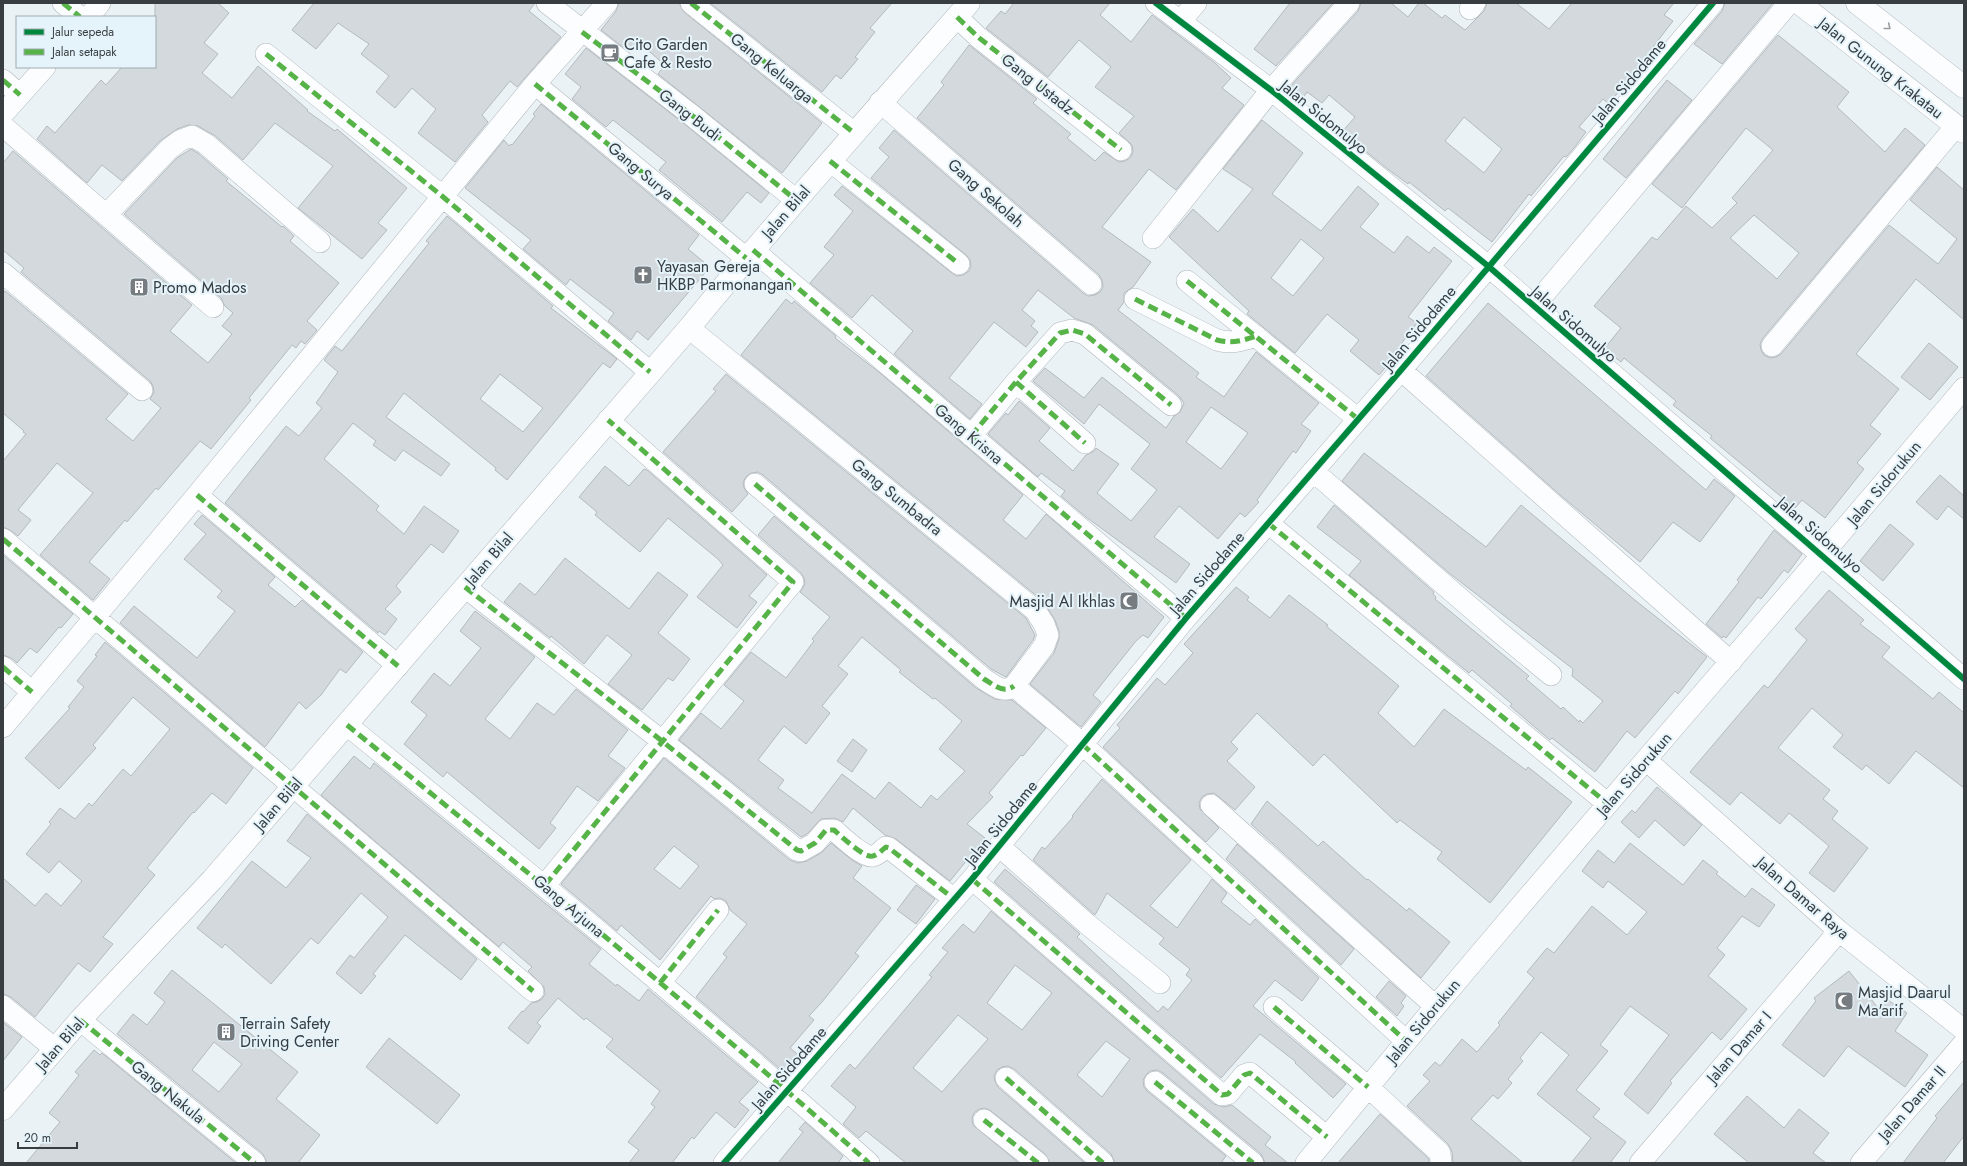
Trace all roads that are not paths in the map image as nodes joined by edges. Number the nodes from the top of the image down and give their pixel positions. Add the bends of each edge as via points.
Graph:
1 (63, 3) edge
2 (100, 3) edge
3 (547, 3) edge
4 (607, 3) edge
5 (691, 3) edge
6 (1156, 3) edge
7 (1196, 3) edge
8 (1349, 3) edge
9 (1712, 3) edge
10 (1789, 3) edge
11 (1798, 3) edge
12 (1857, 3) edge
13 (963, 10) edge
14 (79, 16) edge
15 (90, 16) edge
16 (1180, 22) junction
17 (582, 32) junction
18 (266, 54) dead end
19 (43, 68) edge
20 (3, 80) edge
21 (535, 84) junction
22 (1964, 87) edge
23 (1271, 90) junction
24 (20, 94) junction
25 (880, 102) junction
26 (3, 114) edge
27 (3, 126) edge
28 (1960, 129) edge
29 (854, 133) junction
30 (1122, 150) dead end
31 (830, 161) junction
32 (442, 196) junction
33 (796, 200) junction
34 (106, 216) junction
35 (1153, 238) dead end
36 (320, 242) dead end
37 (750, 254) junction
38 (959, 264) dead end
39 (1488, 266) junction
40 (3, 274) edge
41 (1187, 281) dead end
42 (1091, 284) dead end
43 (1135, 299) dead end
44 (1534, 306) junction
45 (213, 307) dead end
46 (689, 328) junction
47 (1256, 336) junction
48 (1772, 346) dead end
49 (1401, 370) junction
50 (650, 372) junction
51 (1016, 382) junction
52 (1964, 388) edge
53 (142, 390) dead end
54 (1171, 405) dead end
55 (1358, 419) junction
56 (608, 420) junction
57 (971, 436) junction
58 (1085, 443) dead end
59 (1313, 471) junction
60 (754, 484) dead end
61 (197, 495) junction
62 (1268, 523) junction
63 (3, 539) edge
64 (1823, 555) junction
65 (465, 588) junction
66 (94, 618) junction
67 (1186, 618) junction
68 (1731, 662) junction
69 (398, 666) junction
70 (3, 667) edge
71 (1551, 675) dead end
72 (1964, 679) edge
73 (1014, 686) junction
74 (32, 692) junction
75 (347, 724) junction
76 (3, 727) edge
77 (662, 742) junction
78 (1082, 744) junction
79 (1646, 760) junction
80 (293, 786) junction
81 (1608, 804) junction
82 (1211, 805) dead end
83 (999, 846) junction
84 (972, 879) junction
85 (544, 885) junction
86 (954, 899) junction
87 (718, 910) dead end
88 (1839, 931) junction
89 (660, 983) junction
90 (1160, 983) dead end
91 (532, 991) dead end
92 (3, 1006) edge
93 (1435, 1006) junction
94 (1274, 1007) dead end
95 (80, 1020) junction
96 (1964, 1030) edge
97 (1406, 1041) junction
98 (1964, 1043) edge
99 (55, 1049) junction
100 (1006, 1078) dead end
101 (1155, 1082) dead end
102 (1368, 1087) junction
103 (788, 1090) junction
104 (3, 1109) edge
105 (984, 1120) dead end
106 (1327, 1137) junction
107 (255, 1163) edge
108 (724, 1163) edge
109 (869, 1163) edge
110 (1038, 1163) edge
111 (1103, 1163) edge
112 (1253, 1163) edge
113 (1306, 1163) edge
114 (1441, 1163) edge
115 (1640, 1163) edge
116 (1860, 1163) edge

1 - 14 street
2 - 15 street
3 - 17 street, Gang Budi
4 - 17 street
5 - 29 street, Gang Keluarga
6 - 16 street, Jalan Sidomulyo
7 - 16 street
8 - 23 street
9 - 39 street, Jalan Sidodame
10 - 44 street
11 - 28 main road, Jalan Gunung Krakatau
12 -> 22 main road
13 - 25 main road, Jalan Bilal
13 - 30 street, Gang Ustadz via 978,37
16 - 23 street, Jalan Sidomulyo
17 - 21 street
17 - 33 street, Gang Budi
18 - 32 street
19 - 24 street
20 - 24 street
21 - 32 street
21 - 37 street, Gang Surya
23 - 35 street
23 - 39 street, Jalan Sidomulyo
24 - 26 street
25 - 29 main road, Jalan Bilal
25 - 42 street, Gang Sekolah
27 - 34 street
28 - 48 street
29 - 31 main road, Jalan Bilal
31 - 33 main road, Jalan Bilal
31 - 38 street
32 - 50 street
32 - 61 street
33 - 37 main road, Jalan Bilal
34 - 36 street via 169,149 192,136 212,148
34 - 45 street
37 - 46 main road, Jalan Bilal
37 - 57 street, Gang Krisna
39 - 44 street, Jalan Sidomulyo
39 - 49 street, Jalan Sidodame
40 - 53 street
41 - 47 street
43 - 47 street via 1217,340 1228,343
44 - 64 street, Jalan Sidomulyo
46 - 50 main road, Jalan Bilal
46 - 73 street, Gang Sumbadra via 1035,610 1048,635 1044,646
47 - 55 street
49 - 55 street, Jalan Sidodame
49 - 68 street
50 - 56 main road, Jalan Bilal
51 - 54 street via 1060,333 1072,330 1085,334
51 - 57 street
51 - 58 street
52 - 64 street, Jalan Sidorukun
55 - 59 street, Jalan Sidodame
56 - 65 main road, Jalan Bilal
56 - 77 street via 793,582
57 - 67 street, Gang Krisna
59 - 62 street, Jalan Sidodame
59 - 71 street
60 - 73 street via 984,679 1000,689 1010,689
61 - 66 street
61 - 69 street
62 - 67 street, Jalan Sidodame
62 - 81 street
63 - 66 street
64 - 68 street, Jalan Sidorukun
64 - 72 street, Jalan Sidomulyo
65 - 69 main road, Jalan Bilal
65 - 77 street
66 - 74 street
66 - 80 street
67 - 78 street, Jalan Sidodame
68 - 79 street, Jalan Sidorukun
69 - 75 main road, Jalan Bilal
70 - 74 street
73 - 78 street
74 - 76 street
75 - 80 main road, Jalan Bilal
75 - 85 street, Gang Arjuna
77 - 85 street
77 - 86 street via 797,850 809,847 826,830 834,830 869,857 886,847 889,848
78 - 83 street, Jalan Sidodame
78 - 97 street
79 - 81 street, Jalan Sidorukun
79 - 88 street, Jalan Damar Raya
80 - 91 street
80 - 95 main road, Jalan Bilal via 212,880
81 - 93 street, Jalan Sidorukun
82 - 93 street
83 - 84 street, Jalan Sidodame
83 - 90 street via 1087,924
84 - 86 street, Jalan Sidodame
84 - 106 street via 1222,1095 1228,1094 1244,1075 1250,1073
85 - 89 street, Gang Arjuna
86 - 103 street, Jalan Sidodame
87 - 89 street
88 - 96 street, Jalan Damar Raya
88 - 115 street, Jalan Damar I
89 - 103 street, Gang Arjuna
92 - 99 street
93 - 97 street, Jalan Sidorukun
94 - 102 street
95 - 99 main road, Jalan Bilal
95 - 107 street, Gang Nakula
97 - 102 street, Jalan Sidorukun
98 - 116 street, Jalan Damar II
99 - 104 main road, Jalan Bilal
100 - 111 street
101 - 112 street
102 - 106 street, Jalan Sidorukun
102 - 114 street via 1440,1153
103 - 108 street, Jalan Sidodame
103 - 109 street, Gang Arjuna
105 - 110 street
106 - 113 street, Jalan Sidorukun

